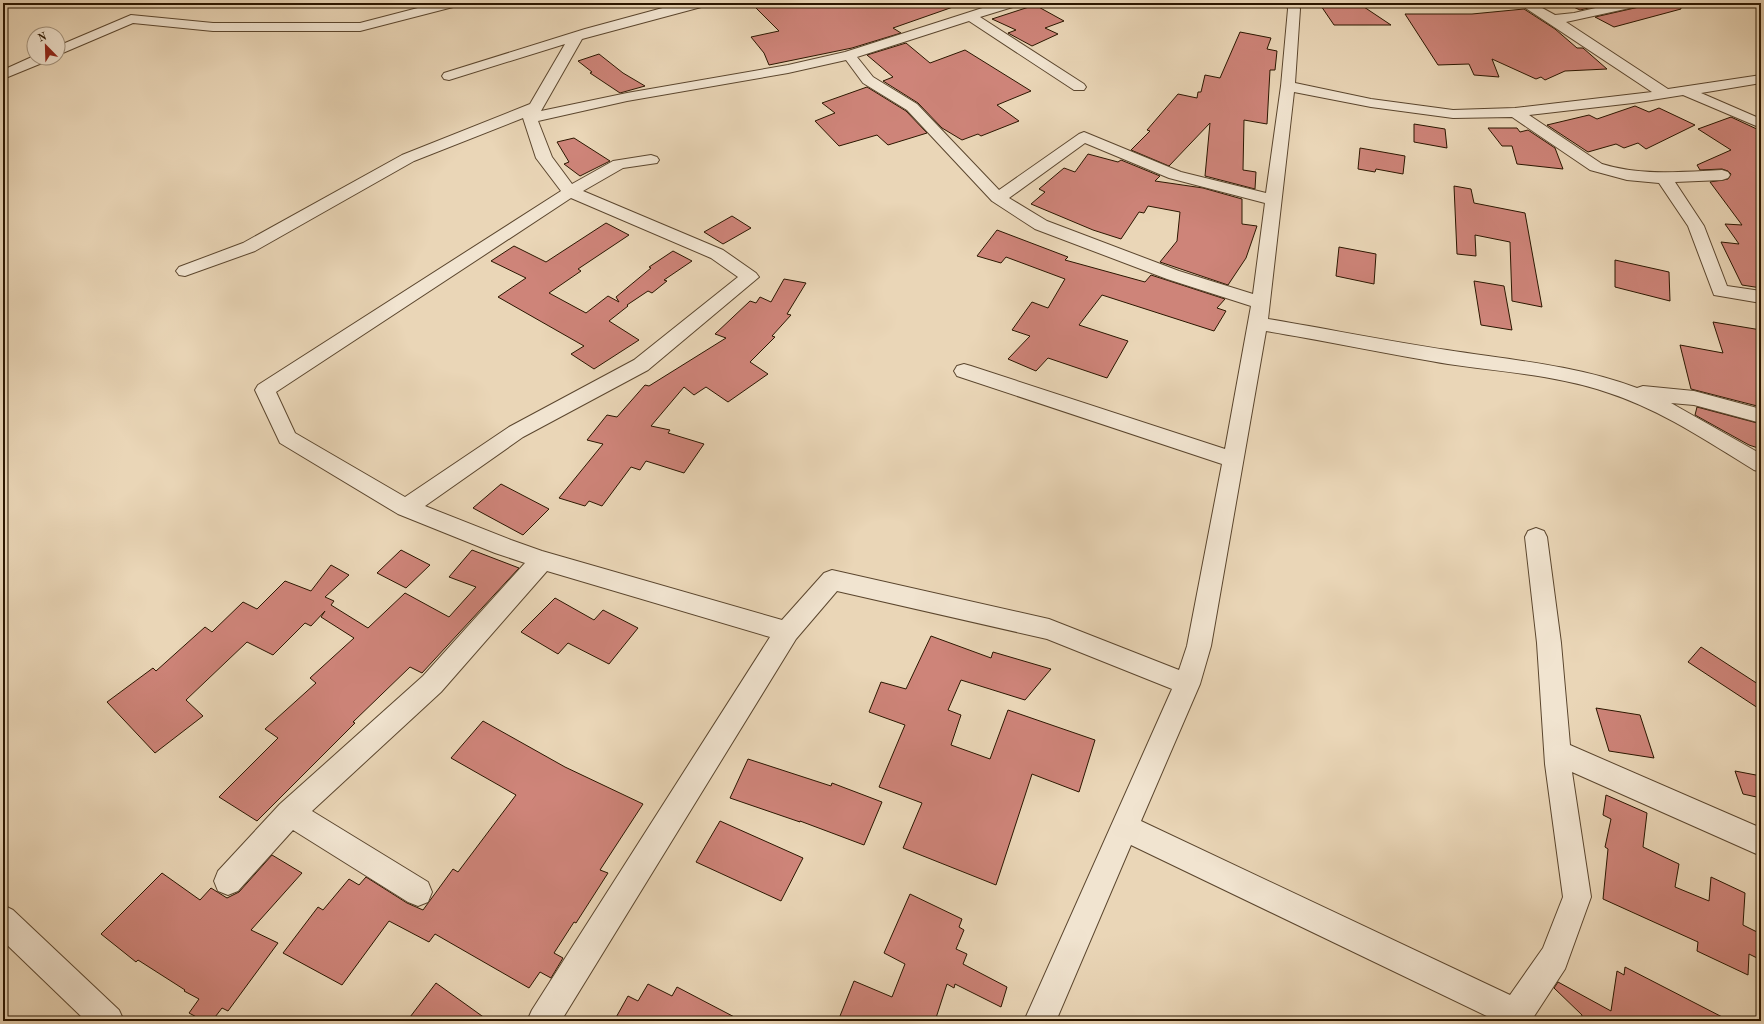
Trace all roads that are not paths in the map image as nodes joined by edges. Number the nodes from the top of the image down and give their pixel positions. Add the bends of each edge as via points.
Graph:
1 (452, 3) edge
2 (700, 3) edge
3 (1011, 3) edge
4 (1292, 3) edge
5 (1524, 3) edge
6 (1634, 3) edge
7 (970, 16) junction
8 (1552, 19) junction
9 (576, 37) junction
10 (66, 47) edge
11 (849, 55) junction
12 (26, 65) edge
13 (3, 75) edge
14 (449, 76) dead end
15 (1761, 79) edge
16 (1288, 86) junction
17 (1079, 87) dead end
18 (1685, 91) junction
19 (1665, 94) junction
20 (1515, 112) junction
21 (534, 113) junction
22 (1761, 124) edge
23 (650, 160) dead end
24 (1722, 175) dead end
25 (1664, 178) junction
26 (570, 192) junction
27 (998, 198) junction
28 (1273, 200) junction
29 (185, 271) dead end
30 (1761, 297) edge
31 (1259, 313) junction
32 (964, 371) dead end
33 (1624, 391) junction
34 (1761, 416) edge
35 (1233, 460) junction
36 (1761, 464) edge
37 (406, 508) junction
38 (1536, 537) dead end
39 (542, 560) junction
40 (787, 632) junction
41 (1187, 684) junction
42 (1557, 752) junction
43 (290, 813) junction
44 (1125, 828) junction
45 (1761, 842) edge
46 (228, 881) dead end
47 (418, 892) dead end
48 (3, 920) edge
49 (1516, 1017) edge
50 (108, 1021) edge
51 (544, 1021) edge
52 (1040, 1021) edge

1 - 10 street via 360,27 213,27 131,14
2 - 9 street
3 - 7 street
4 - 16 street via 1294,9
5 - 8 street
6 - 8 street via 1574,17
7 - 11 street
7 - 17 street
8 - 19 street
9 - 14 street
9 - 21 street
11 - 21 street via 788,69
11 - 27 street via 868,80 912,107
12 - 13 street
15 - 18 street
16 - 20 street via 1446,113
16 - 28 street
18 - 19 street
18 - 22 street
19 - 20 street
20 - 25 street via 1596,167 1628,176
21 - 26 street via 544,158
21 - 29 street via 408,158 249,247
23 - 26 street via 619,164
24 - 25 street
25 - 30 street via 1696,226 1720,291
26 - 37 street via 265,390 287,438
26 - 37 street via 716,254 750,277 641,365 516,432
27 - 28 street via 1084,137 1176,175
27 - 31 street via 1040,225 1173,275
28 - 31 street
31 - 33 street via 1447,357 1554,371
31 - 35 street
32 - 35 street
33 - 34 street via 1694,398
33 - 36 street via 1671,412
35 - 41 street via 1207,613 1200,646
37 - 39 street
38 - 42 street via 1549,643
39 - 40 street
39 - 43 street via 432,684
40 - 41 street via 832,580 1049,629
40 - 51 street
41 - 44 street
42 - 45 street
42 - 49 street via 1577,897 1554,958
43 - 46 street
43 - 47 street
44 - 49 street
44 - 52 street
48 - 50 street

